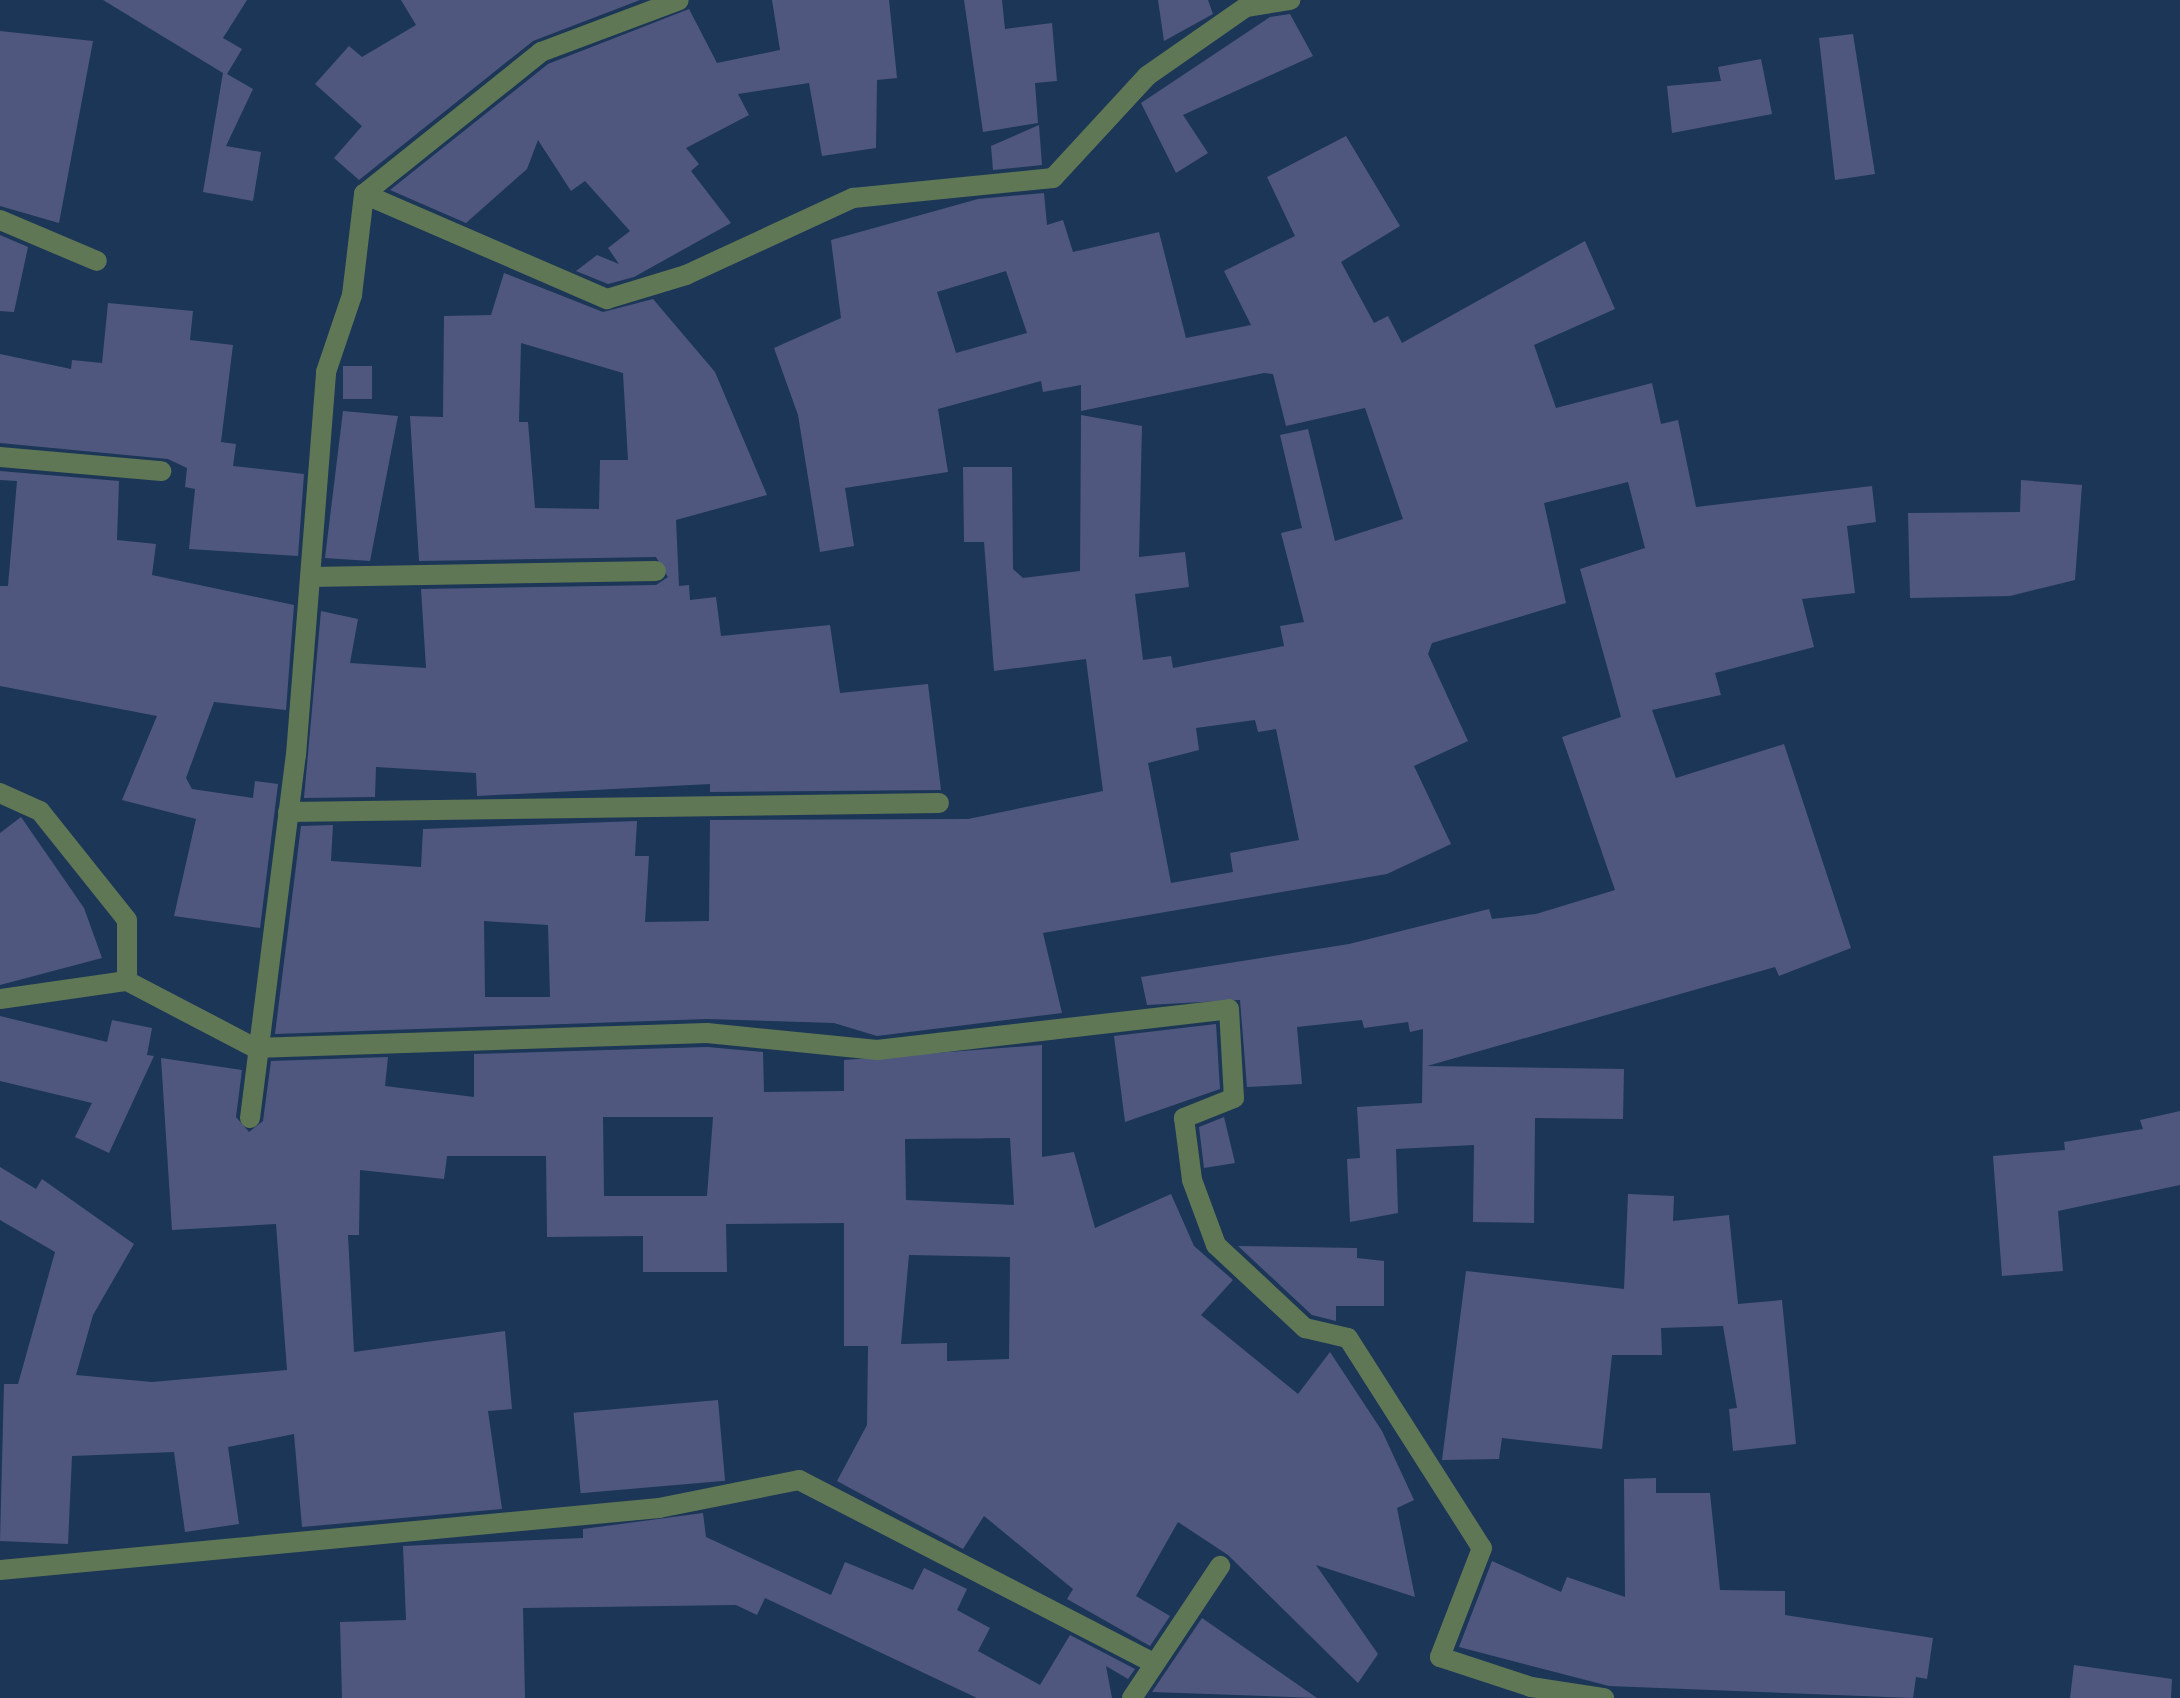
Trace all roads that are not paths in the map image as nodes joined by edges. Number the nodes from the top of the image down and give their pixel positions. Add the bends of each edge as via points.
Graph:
1 (679, 0) edge
2 (1290, 0) edge
3 (364, 194) junction
4 (0, 220) edge
5 (97, 261) dead end
6 (0, 457) edge
7 (161, 470) dead end
8 (656, 571) dead end
9 (310, 577) junction
10 (0, 793) edge
11 (939, 803) dead end
12 (288, 812) junction
13 (127, 981) junction
14 (0, 999) edge
15 (256, 1048) junction
16 (250, 1118) dead end
17 (1220, 1566) dead end
18 (0, 1570) edge
19 (1152, 1662) junction
20 (1132, 1698) edge
21 (1604, 1698) edge

1 - 3 street via 541,52
2 - 3 street via 1246,6 1148,76 1053,178 853,198 686,275 607,299
3 - 9 street via 352,295 326,372
4 - 5 street
6 - 7 street
8 - 9 street
9 - 12 street
10 - 13 street via 40,811 127,920
11 - 12 street
12 - 15 street
13 - 14 street
13 - 15 street
15 - 16 street
15 - 21 street via 707,1034 877,1050 1229,1009 1234,1098 1184,1118 1180,1128 1216,1245 1305,1328 1348,1338 1482,1548 1440,1656 1531,1687
17 - 19 street
18 - 19 street via 658,1508 799,1480
19 - 20 street

